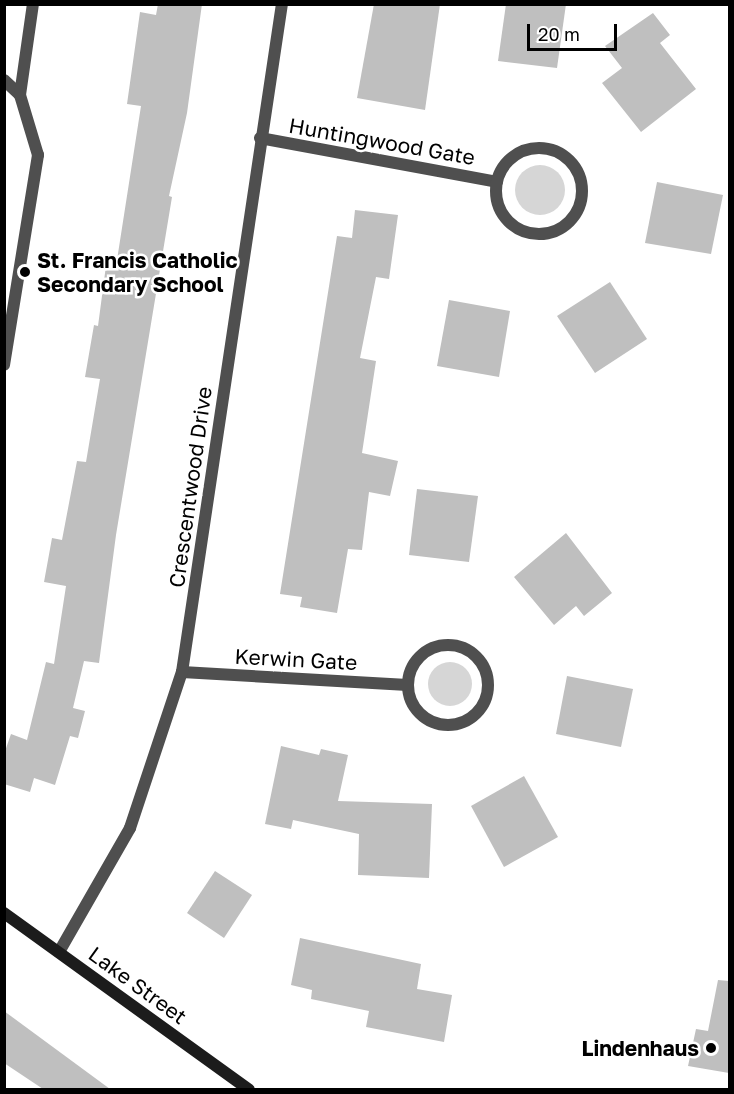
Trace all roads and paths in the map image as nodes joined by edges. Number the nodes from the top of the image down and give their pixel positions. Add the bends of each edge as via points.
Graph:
1 (33, 4) edge
2 (282, 4) edge
3 (4, 80) edge
4 (20, 95) junction
5 (260, 138) junction
6 (497, 182) junction
7 (4, 364) edge
8 (182, 672) junction
9 (408, 686) junction
10 (4, 913) edge
11 (59, 952) junction
12 (249, 1089) edge

1 - 4 street
2 - 5 street, Crescentwood Drive
3 - 4 street
4 - 7 street via 38,155
5 - 6 street, Huntingwood Gate
5 - 8 street, Crescentwood Drive
6 - 6 street, Huntingwood Gate via 500,209 507,220 531,234 545,234 570,222 582,195 576,168 566,157 539,148 512,158
8 - 9 street, Kerwin Gate
8 - 11 street, Crescentwood Drive via 130,828
9 - 9 street via 410,698 425,718 449,726 478,712 488,696 489,683 478,658 455,645 441,646 417,660
10 - 11 main road, Lake Street
11 - 12 main road, Lake Street

